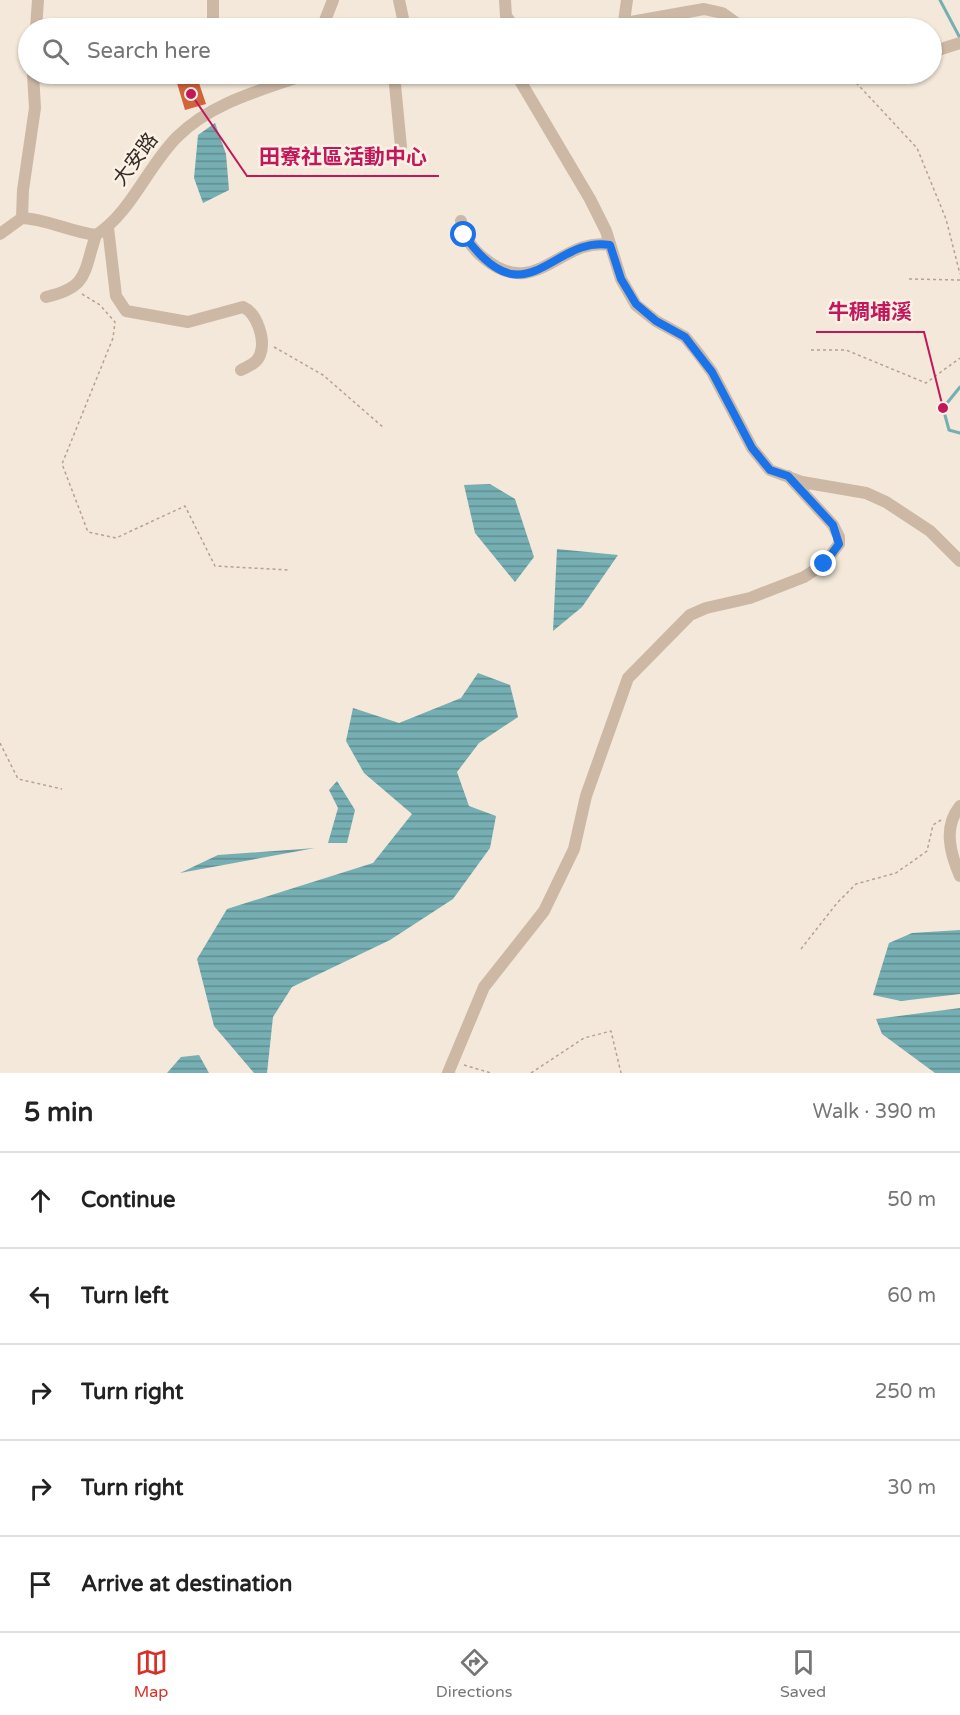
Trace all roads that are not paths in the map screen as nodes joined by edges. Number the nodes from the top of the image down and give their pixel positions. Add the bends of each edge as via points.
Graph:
1 (38, 0) edge
2 (213, 0) edge
3 (333, 0) edge
4 (399, 0) edge
5 (505, 0) edge
6 (627, 0) edge
7 (37, 18) edge
8 (213, 18) edge
9 (326, 18) edge
10 (403, 18) edge
11 (508, 18) edge
12 (625, 18) edge
13 (649, 18) edge
14 (729, 18) edge
15 (960, 43) edge
16 (942, 49) edge
17 (34, 84) edge
18 (281, 84) edge
19 (395, 84) edge
20 (522, 84) edge
21 (401, 147) dead end
22 (22, 218) junction
23 (461, 221) dead end
24 (108, 228) junction
25 (0, 234) edge
26 (96, 235) junction
27 (610, 245) junction
28 (46, 297) dead end
29 (241, 370) dead end
30 (788, 476) junction
31 (960, 561) edge
32 (958, 808) edge
33 (960, 876) edge
34 (451, 1067) edge

1 - 7 street
2 - 8 street
3 - 9 street
4 - 10 street
5 - 11 street
6 - 12 street
13 - 14 street via 704,9
15 - 16 street
17 - 22 street via 35,108
18 - 24 street, 大安路 via 199,116 175,138
19 - 21 street
20 - 27 street via 590,199
22 - 25 street
22 - 26 street
23 - 27 street via 464,235 476,252 508,273 525,275 590,246
24 - 26 street, 大安路
24 - 29 street via 116,296 126,312 188,322 243,307 255,316 261,353 256,362
26 - 28 street via 75,288
27 - 30 street via 621,279 636,304 685,337 712,372 752,448 770,470
30 - 31 street via 866,493 886,502 930,531
30 - 34 street via 833,525 839,544 824,564 804,578 690,615 628,678 586,796 574,849 544,911 484,987
32 - 33 street via 950,819 949,832

